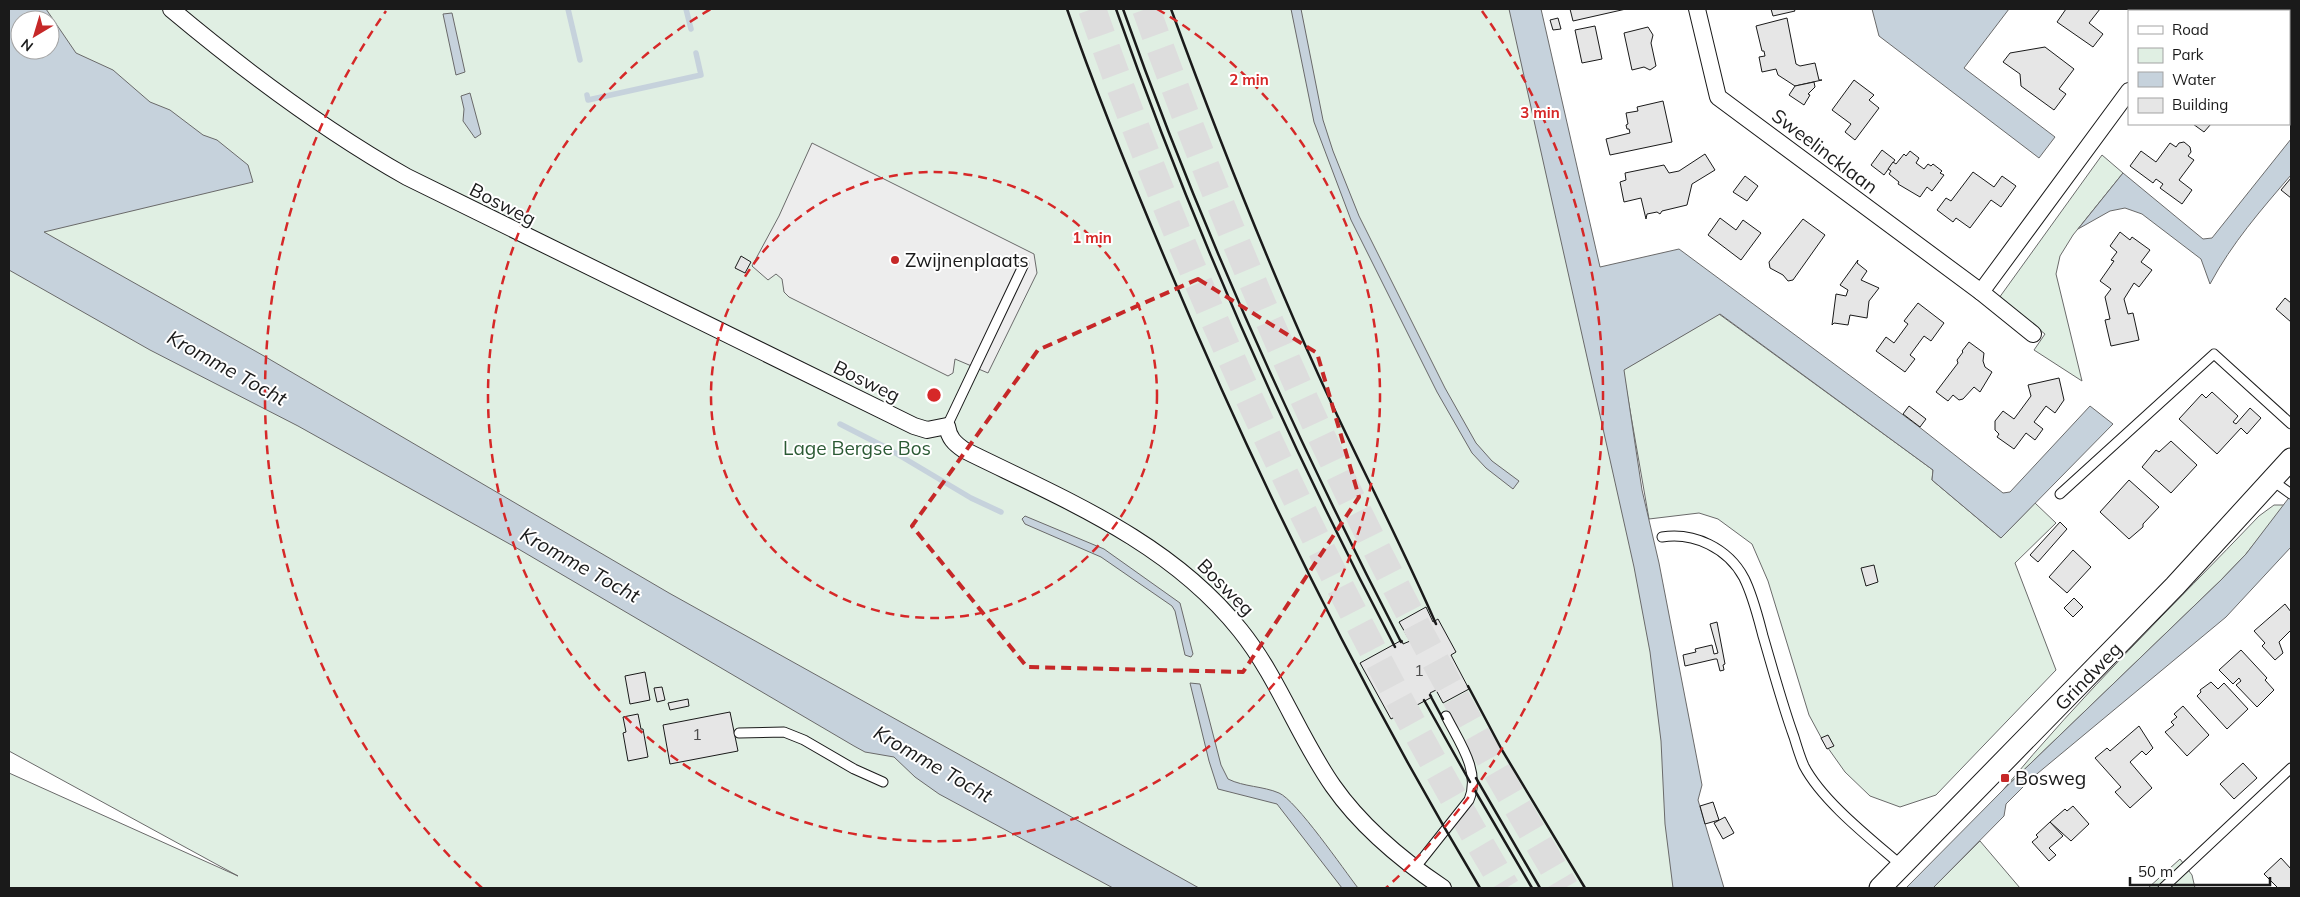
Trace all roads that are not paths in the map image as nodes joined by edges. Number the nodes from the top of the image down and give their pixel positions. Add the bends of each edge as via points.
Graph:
1 (171, 9) edge
2 (1697, 9) edge
3 (2128, 92) edge
4 (1024, 264) dead end
5 (1981, 292) junction
6 (2033, 334) dead end
7 (2291, 424) edge
8 (947, 426) junction
9 (2291, 460) edge
10 (2282, 488) edge
11 (2060, 494) dead end
12 (1662, 537) dead end
13 (1446, 716) dead end
14 (738, 733) dead end
15 (2291, 768) edge
16 (883, 782) dead end
17 (1902, 866) junction
18 (1415, 868) junction
19 (1443, 888) edge
20 (1880, 888) edge
21 (2163, 888) edge

1 - 8 street, Bosweg via 291,104 406,178 914,426 927,430
2 - 5 street, Sweelincklaan via 1718,97
3 - 5 street
4 - 8 lane
5 - 6 street, Sweelincklaan
7 - 11 lane via 2214,354
8 - 18 street, Bosweg via 954,444 1115,525 1169,560 1210,596 1263,661 1333,786 1361,819
9 - 10 street, Grindweg
10 - 17 street, Grindweg via 2170,592
12 - 17 lane via 1694,537 1714,546 1744,577 1804,766 1831,802
13 - 18 lane via 1467,756 1472,791
14 - 16 lane via 784,732
15 - 21 lane
17 - 20 street, Grindweg
18 - 19 street, Bosweg

